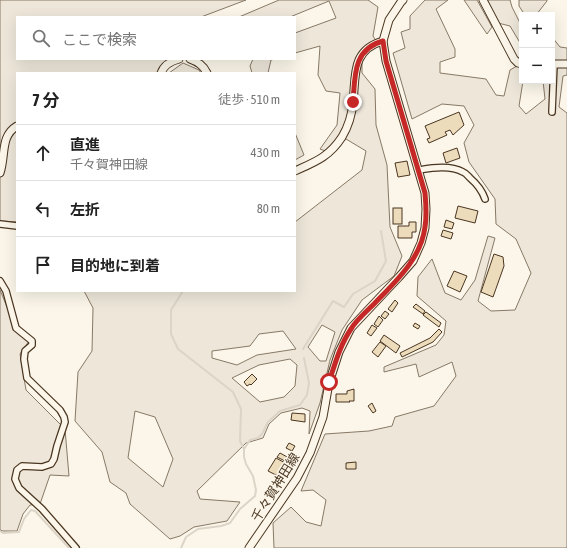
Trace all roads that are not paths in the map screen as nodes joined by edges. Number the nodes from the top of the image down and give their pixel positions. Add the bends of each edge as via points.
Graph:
1 (403, 0) edge
2 (483, 0) edge
3 (383, 41) junction
4 (175, 60) edge
5 (192, 60) edge
6 (519, 63) edge
7 (555, 64) edge
8 (567, 64) edge
9 (161, 72) edge
10 (206, 72) edge
11 (553, 84) edge
12 (552, 112) dead end
13 (16, 126) edge
14 (419, 170) junction
15 (296, 171) edge
16 (0, 173) edge
17 (485, 199) dead end
18 (0, 224) edge
19 (16, 226) edge
20 (0, 281) edge
21 (76, 548) edge
22 (249, 548) edge

1 - 3 main road, 千々賀神田線 via 389,20
2 - 6 main road via 514,59
3 - 14 main road, 千々賀神田線 via 386,61
3 - 15 main road via 365,51 358,62 350,118 342,136 330,152
4 - 9 main road via 168,63
5 - 10 main road via 199,63
7 - 8 main road
11 - 12 street
13 - 16 main road via 5,134
14 - 17 street via 453,168 464,172 483,192
14 - 22 main road, 千々賀神田線 via 425,193 425,228 413,261 351,328 339,352 329,382 322,417 310,453 297,478
18 - 19 street
20 - 21 street via 6,291 16,328 32,341 25,351 27,378 60,410 65,422 51,464 42,467 22,466 17,470 16,479 19,488 42,509

